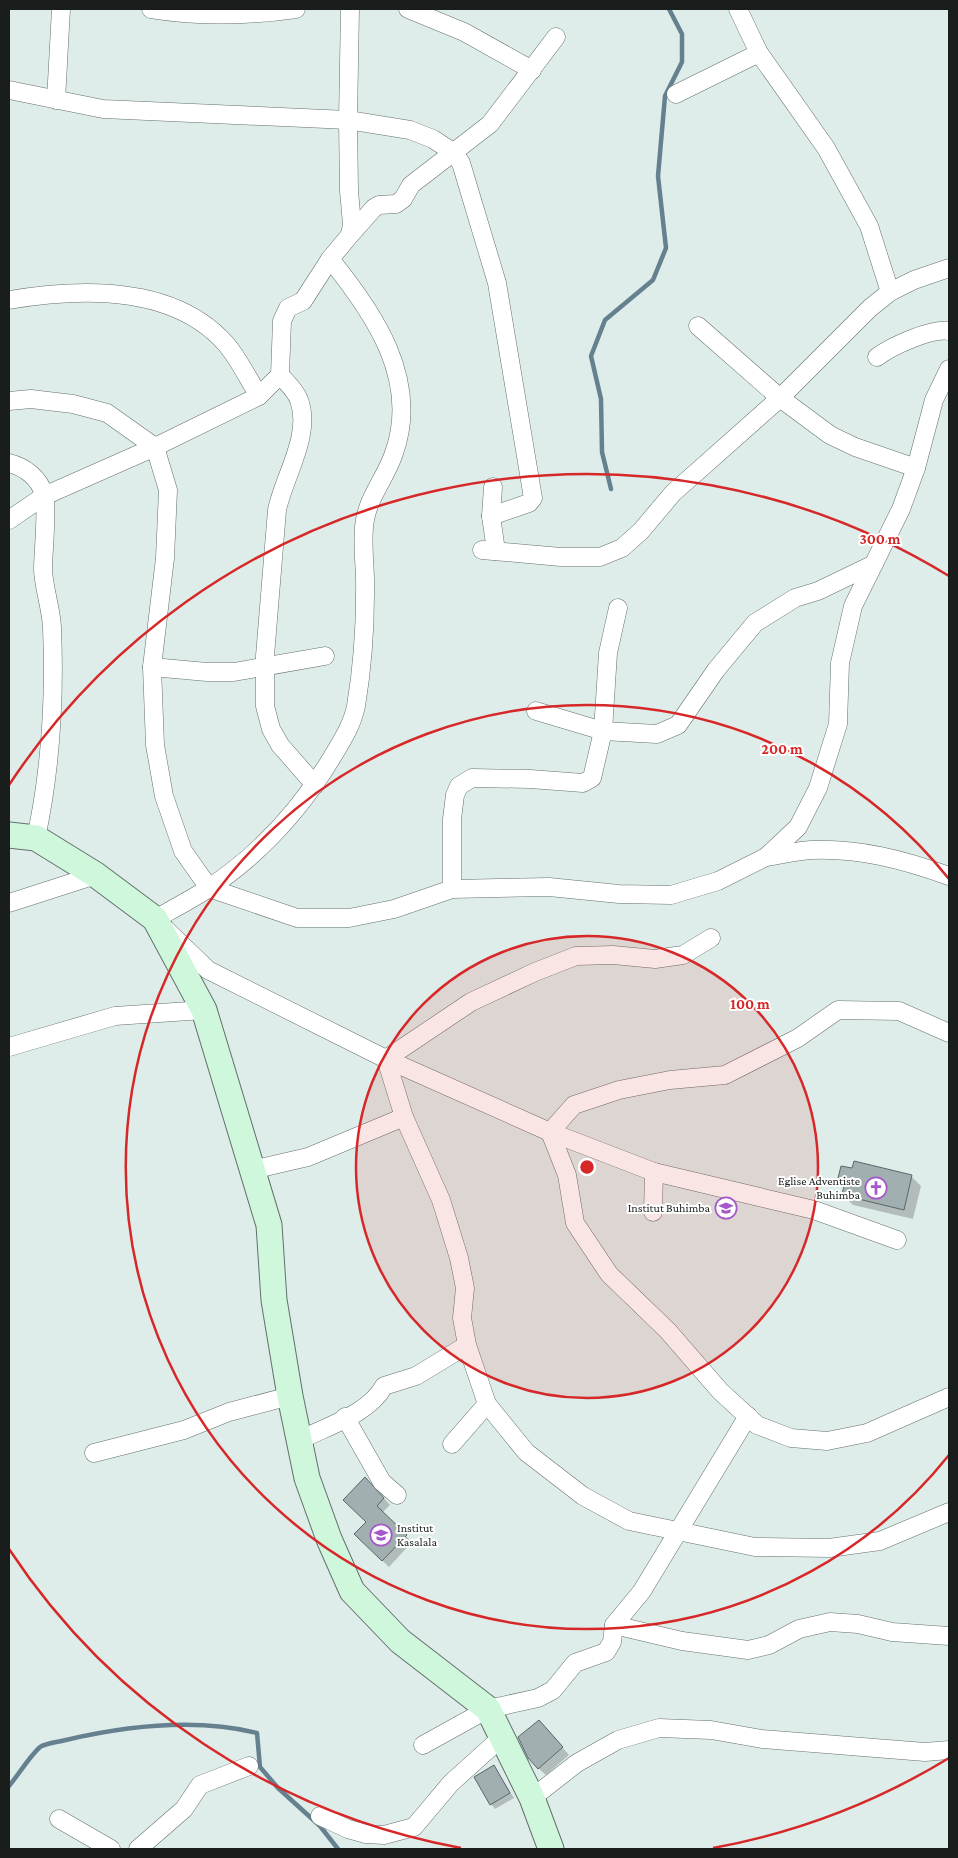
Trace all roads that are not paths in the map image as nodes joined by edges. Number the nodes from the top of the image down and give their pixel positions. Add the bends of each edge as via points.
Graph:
1 (61, 9) edge
2 (151, 9) edge
3 (296, 9) edge
4 (350, 9) edge
5 (408, 9) edge
6 (738, 9) edge
7 (556, 37) dead end
8 (759, 53) junction
9 (532, 70) junction
10 (9, 90) edge
11 (676, 94) dead end
12 (56, 100) junction
13 (348, 120) junction
14 (454, 153) junction
15 (350, 235) junction
16 (330, 259) junction
17 (949, 268) edge
18 (890, 292) junction
19 (9, 300) edge
20 (698, 326) dead end
21 (949, 331) edge
22 (877, 356) dead end
23 (949, 369) edge
24 (280, 375) junction
25 (259, 396) junction
26 (780, 398) junction
27 (9, 401) edge
28 (155, 447) junction
29 (9, 463) edge
30 (916, 468) junction
31 (492, 487) dead end
32 (44, 496) junction
33 (491, 516) junction
34 (9, 520) edge
35 (874, 564) junction
36 (618, 608) dead end
37 (325, 656) dead end
38 (265, 666) junction
39 (152, 667) junction
40 (536, 711) dead end
41 (603, 731) junction
42 (315, 785) junction
43 (9, 835) edge
44 (36, 838) junction
45 (766, 857) junction
46 (96, 875) junction
47 (949, 876) edge
48 (209, 888) junction
49 (452, 889) junction
50 (9, 903) edge
51 (155, 919) junction
52 (711, 938) dead end
53 (204, 1010) junction
54 (949, 1033) edge
55 (9, 1047) edge
56 (386, 1059) junction
57 (404, 1117) junction
58 (550, 1132) junction
59 (252, 1170) junction
60 (654, 1172) junction
61 (652, 1212) dead end
62 (897, 1240) dead end
63 (467, 1345) junction
64 (290, 1396) junction
65 (949, 1397) edge
66 (487, 1404) junction
67 (748, 1416) junction
68 (345, 1417) junction
69 (300, 1440) junction
70 (452, 1444) dead end
71 (94, 1453) dead end
72 (397, 1494) dead end
73 (949, 1512) edge
74 (678, 1532) junction
75 (614, 1625) junction
76 (949, 1636) edge
77 (488, 1709) junction
78 (502, 1737) junction
79 (423, 1745) dead end
80 (949, 1750) edge
81 (249, 1766) dead end
82 (532, 1798) junction
83 (320, 1816) dead end
84 (59, 1819) dead end
85 (111, 1849) edge
86 (138, 1849) edge
87 (551, 1849) edge

1 - 12 street
2 - 3 street via 230,16
4 - 13 street
5 - 9 street via 464,32
6 - 8 street
7 - 9 street
8 - 11 street
8 - 18 street via 826,148 869,226
9 - 14 street via 490,124
10 - 12 street
12 - 13 street via 121,111
13 - 14 street via 410,130 433,139
13 - 15 street
14 - 15 street via 411,185 396,204 374,208
14 - 33 street via 461,163 497,284 533,498 528,503
15 - 16 street
16 - 24 street via 303,301 288,308 282,320
16 - 42 street via 360,296 382,333 392,356 402,419 400,437 389,470 375,489 364,527 366,595 355,709 348,729
17 - 18 street
18 - 26 street
19 - 25 street via 51,293 130,295 193,316 226,344
20 - 26 street
21 - 22 street via 929,333
23 - 30 street via 934,400
24 - 25 street
24 - 38 street via 299,399 302,433 277,510
25 - 28 street
26 - 30 street via 830,435 855,448
26 - 33 street via 673,493 622,548 600,557 489,550
27 - 28 street via 31,399 73,404 107,413
28 - 32 street
28 - 39 street via 168,490 165,558
29 - 32 street via 37,479
30 - 35 street via 901,509
31 - 33 street
32 - 34 street
32 - 44 street via 44,572 52,624 53,714 46,792
35 - 41 street via 818,591 795,598 755,623 716,670 678,725 657,734
35 - 45 street via 853,606 840,663 838,724 818,788 798,827
36 - 41 street via 608,653
37 - 38 street
38 - 39 street via 234,672
38 - 42 street via 265,706 271,729 280,745
39 - 48 street via 155,745 164,796 183,851
40 - 41 street
41 - 49 street via 592,778 583,784 490,777 472,778 459,786 452,819
42 - 48 street via 257,852
43 - 44 street
44 - 46 street
45 - 47 street via 810,850 855,850 909,861
45 - 49 street via 718,881 670,895 549,887
46 - 50 street
46 - 51 street
48 - 49 street via 297,918 349,918 394,909
48 - 51 street
51 - 53 street
51 - 56 street via 208,970
52 - 56 street via 683,955 655,959 576,956 471,1002
53 - 55 street via 115,1016
53 - 59 street
54 - 58 street via 899,1011 838,1010 798,1038 724,1075 670,1080 619,1090 574,1105
56 - 57 street
56 - 58 street
57 - 59 street via 308,1157
57 - 63 street via 441,1200 459,1258 465,1288 462,1318
58 - 60 street
58 - 67 street via 567,1175 575,1223 609,1274
59 - 64 street via 269,1225 274,1300
60 - 61 street
60 - 62 street via 814,1210
63 - 66 street
63 - 68 street via 416,1376 384,1386 371,1402
64 - 69 street
64 - 71 street via 229,1412 184,1430
65 - 67 street via 867,1433 827,1441 791,1438 758,1425
66 - 70 street
66 - 74 street via 526,1452 583,1496 629,1521
67 - 74 street
68 - 69 street
68 - 72 street via 382,1482
69 - 77 street via 310,1487 352,1591 400,1641
73 - 74 street via 880,1540 829,1548 755,1547
74 - 75 street via 642,1591
75 - 76 street via 682,1641 748,1650 769,1645 799,1629 830,1622 892,1632
75 - 77 street via 612,1642 606,1652 575,1663 553,1690 538,1698
77 - 78 street
77 - 79 street
78 - 82 street
78 - 83 street via 451,1783 414,1827 384,1835 366,1834
80 - 82 street via 925,1752 762,1739 711,1730 659,1728 618,1740 577,1763
81 - 86 street via 200,1785 184,1808
82 - 87 street
84 - 85 street

